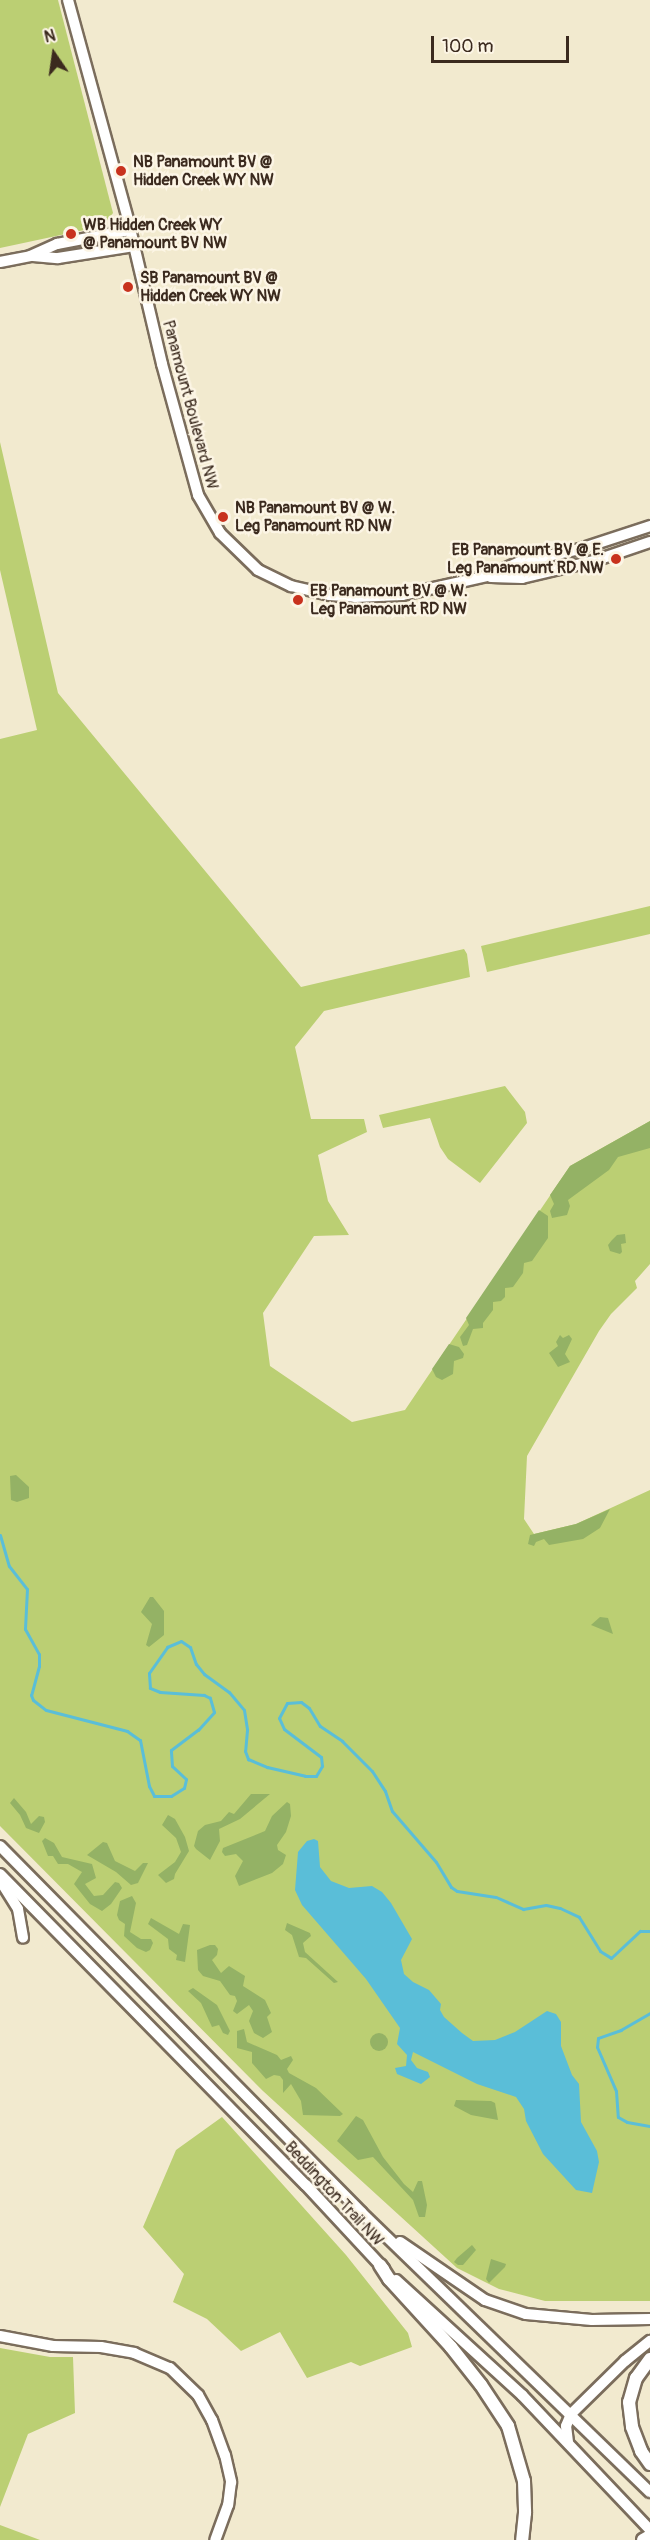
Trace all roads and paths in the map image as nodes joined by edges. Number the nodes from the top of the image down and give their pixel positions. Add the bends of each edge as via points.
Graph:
1 (68, 0) edge
2 (130, 230) junction
3 (134, 246) junction
4 (30, 256) junction
5 (0, 262) edge
6 (650, 526) edge
7 (650, 542) edge
8 (488, 576) junction
9 (0, 1846) edge
10 (0, 1874) edge
11 (0, 1880) edge
12 (23, 1938) dead end
13 (373, 2223) junction
14 (380, 2265) junction
15 (650, 2319) edge
16 (0, 2336) edge
17 (650, 2341) edge
18 (650, 2359) edge
19 (571, 2414) junction
20 (568, 2442) junction
21 (650, 2464) edge
22 (650, 2493) edge
23 (649, 2531) edge
24 (215, 2540) edge
25 (522, 2540) edge
26 (644, 2540) edge

1 - 2 main road, Panamount Boulevard NW
2 - 3 main road, Panamount Boulevard NW
2 - 4 main road via 57,244
3 - 4 main road via 58,258
3 - 8 main road, Panamount Boulevard NW via 198,495 220,533 258,570 291,586 355,597 402,595
4 - 5 main road
6 - 8 main road, Panamount Boulevard NW via 580,549 520,562
7 - 8 main road, Panamount Boulevard NW via 594,561 522,578
9 - 13 main road, Beddington Trail NW
10 - 14 main road, Beddington Trail NW
11 - 12 main road via 18,1908
13 - 15 main road via 477,2294 511,2309 567,2319
13 - 19 main road, Beddington Trail NW
14 - 20 main road, Beddington Trail NW
14 - 25 main road via 482,2385 508,2426 524,2481
16 - 24 main road via 53,2346 101,2347 134,2353 170,2368 198,2395 225,2455 231,2481 228,2505
17 - 19 main road
18 - 21 main road via 631,2391 629,2417
19 - 20 main road via 566,2426
19 - 22 main road, Beddington Trail NW
20 - 23 main road, Beddington Trail NW
23 - 26 main road

